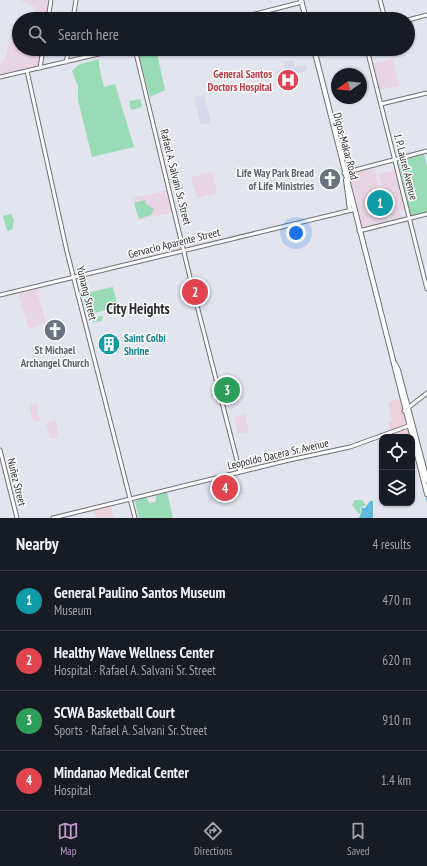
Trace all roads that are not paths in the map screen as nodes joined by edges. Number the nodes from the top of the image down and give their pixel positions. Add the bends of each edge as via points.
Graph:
1 (51, 0) edge
2 (76, 0) edge
3 (381, 0) edge
4 (300, 1) edge
5 (49, 12) edge
6 (74, 12) edge
7 (261, 12) edge
8 (303, 12) edge
9 (384, 12) edge
10 (427, 15) edge
11 (415, 18) edge
12 (42, 56) edge
13 (67, 56) edge
14 (91, 56) edge
15 (137, 56) edge
16 (316, 56) edge
17 (316, 56) edge
18 (369, 56) edge
19 (66, 62) junction
20 (40, 68) junction
21 (27, 71) junction
22 (0, 77) edge
23 (427, 93) edge
24 (381, 104) junction
25 (427, 151) edge
26 (395, 160) junction
27 (346, 172) junction
28 (346, 179) junction
29 (352, 210) junction
30 (427, 214) edge
31 (410, 218) junction
32 (361, 229) junction
33 (364, 247) junction
34 (184, 250) junction
35 (425, 274) edge
36 (74, 277) junction
37 (427, 289) edge
38 (0, 295) edge
39 (394, 365) junction
40 (427, 393) edge
41 (408, 408) junction
42 (404, 411) junction
43 (413, 425) junction
44 (408, 427) junction
45 (409, 434) edge
46 (0, 450) edge
47 (415, 454) edge
48 (240, 472) junction
49 (425, 481) junction
50 (427, 487) edge
51 (427, 494) edge
52 (130, 498) junction
53 (18, 518) edge
54 (53, 518) edge
55 (135, 518) edge

1 - 5 main road
2 - 6 main road
3 - 9 main road
4 - 7 main road
4 - 8 main road
10 - 11 main road
12 - 20 main road
13 - 19 main road
14 - 19 main road
15 - 34 main road, Rafael A. Salvani Sr. Street
16 - 27 main road, Digos-Makar Road
17 - 27 main road, Digos-Makar Road
18 - 24 main road, J. P. Laurel Avenue
19 - 20 main road
20 - 21 main road
21 - 22 main road
21 - 36 main road, Yumang Street
23 - 24 main road
24 - 26 main road, J. P. Laurel Avenue
25 - 26 main road
26 - 27 main road
26 - 31 main road, J. P. Laurel Avenue
27 - 28 main road, Digos-Makar Road
28 - 29 main road, Digos-Makar Road
28 - 32 main road, Digos-Makar Road
29 - 32 main road, Digos-Makar Road
29 - 34 main road, Gervacio Aparente Street
30 - 31 main road
31 - 32 main road
31 - 35 main road, J. P. Laurel Avenue
32 - 33 main road, Digos-Makar Road
32 - 33 main road, Digos-Makar Road
33 - 39 main road, Digos-Makar Road
34 - 36 main road, Gervacio Aparente Street
34 - 48 main road, Rafael A. Salvani Sr. Street
35 - 37 main road, J. P. Laurel Avenue
36 - 38 main road, Gervacio Aparente Street
36 - 52 main road, Yumang Street
39 - 41 main road, Digos-Makar Road via 398,370
39 - 42 main road, Digos-Makar Road
39 - 49 main road, Digos-Makar Road
40 - 41 main road
41 - 42 main road
41 - 43 main road, Digos-Makar Road
42 - 44 main road, Digos-Makar Road
43 - 44 main road, Leopoldo Dacera Sr. Avenue
43 - 49 main road, Digos-Makar Road via 426,476
44 - 45 main road, Digos-Makar Road
44 - 48 main road, Leopoldo Dacera Sr. Avenue via 350,447
46 - 53 main road, Nuñez Street
47 - 49 main road, Digos-Makar Road via 421,477
48 - 52 main road, Leopoldo Dacera Sr. Avenue
49 - 50 main road, Digos-Makar Road
49 - 51 main road, Digos-Makar Road
52 - 54 main road, Leopoldo Dacera Sr. Avenue
52 - 55 main road, Yumang Street

